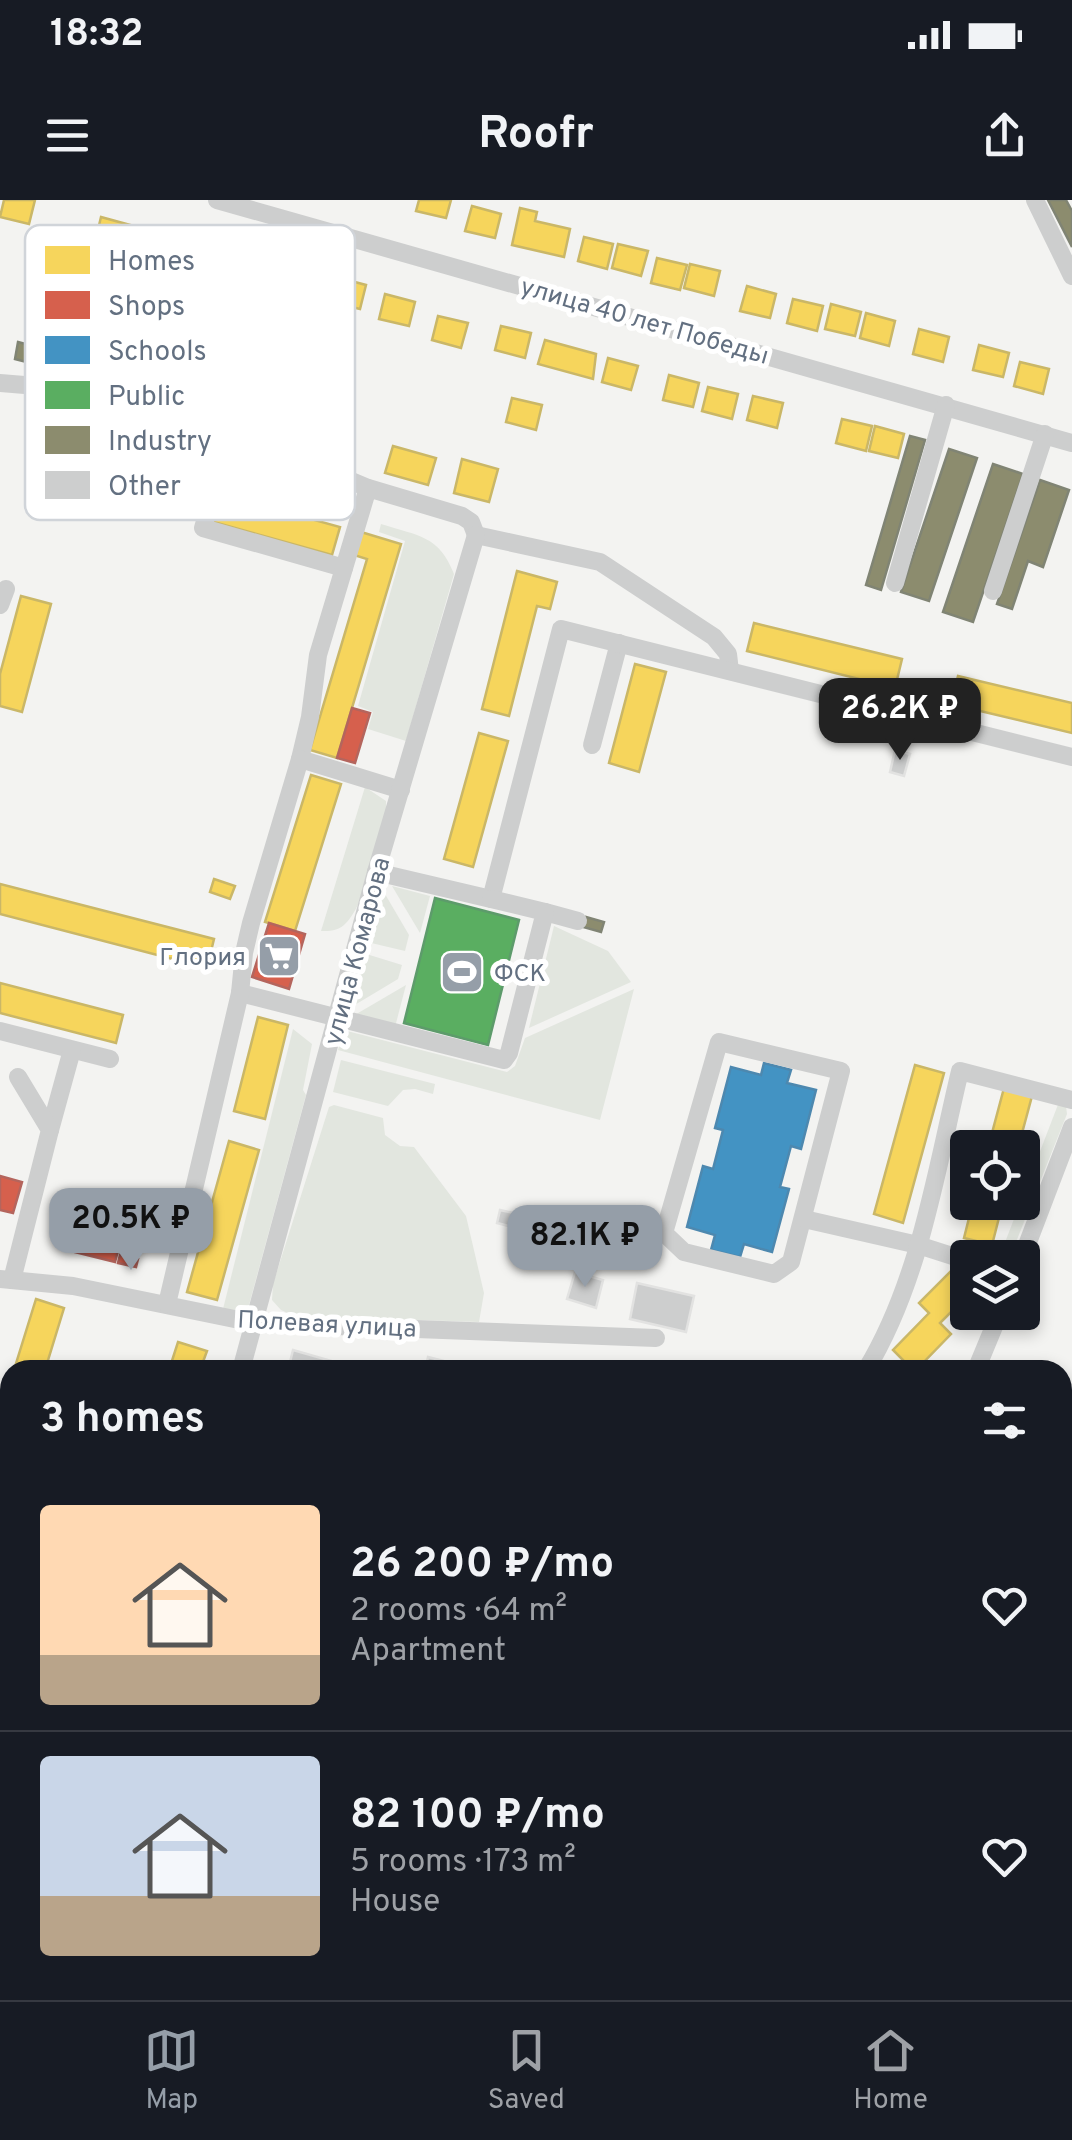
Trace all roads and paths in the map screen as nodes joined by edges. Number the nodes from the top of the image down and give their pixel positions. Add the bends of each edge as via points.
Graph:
1 (216, 200) edge
2 (1035, 200) edge
3 (305, 225) edge
4 (355, 239) edge
5 (1072, 276) edge
6 (0, 383) edge
7 (25, 385) edge
8 (946, 404) junction
9 (1046, 434) junction
10 (1072, 442) edge
11 (355, 482) edge
12 (368, 488) junction
13 (205, 520) edge
14 (476, 534) junction
15 (344, 568) junction
16 (896, 582) dead end
17 (993, 591) dead end
18 (619, 643) junction
19 (730, 671) junction
20 (592, 745) dead end
21 (1072, 757) edge
22 (300, 759) junction
23 (401, 790) junction
24 (376, 872) junction
25 (492, 898) junction
26 (545, 912) junction
27 (578, 921) dead end
28 (240, 993) junction
29 (337, 1020) junction
30 (0, 1030) edge
31 (72, 1050) junction
32 (110, 1060) dead end
33 (18, 1077) dead end
34 (1072, 1100) edge
35 (1072, 1127) edge
36 (50, 1130) junction
37 (804, 1219) junction
38 (1029, 1240) edge
39 (918, 1244) junction
40 (950, 1255) edge
41 (6, 1280) edge
42 (167, 1304) junction
43 (254, 1324) junction
44 (993, 1330) edge
45 (656, 1338) dead end
46 (244, 1360) edge
47 (872, 1360) edge
48 (980, 1360) edge

1 - 3 street, улица 40 лет Победы
2 - 5 street
4 - 8 street, улица 40 лет Победы
6 - 7 street
8 - 9 street, улица 40 лет Победы
8 - 16 street
9 - 10 street, улица 40 лет Победы
9 - 17 street
11 - 12 street
12 - 14 street via 462,516
12 - 15 street
13 - 15 street via 203,528
14 - 19 street via 600,562 714,637 728,654
14 - 23 street, улица Комарова
15 - 22 street via 318,655
18 - 19 street
18 - 20 street
18 - 25 street via 562,629
19 - 21 street
22 - 23 street
22 - 28 street via 251,923
23 - 24 street, улица Комарова
24 - 25 street
24 - 29 street, улица Комарова
25 - 26 street
26 - 27 street
26 - 29 street via 504,1060
28 - 29 street
28 - 42 street
29 - 43 street, улица Комарова
30 - 31 street
31 - 32 street
31 - 36 street
33 - 36 street
34 - 39 street via 960,1071
35 - 38 street
36 - 41 street
37 - 37 street via 791,1262 774,1274 684,1252 664,1233 718,1042 842,1071
37 - 39 street
39 - 40 street
39 - 47 street
41 - 42 street, Полевая улица
42 - 43 street, Полевая улица
43 - 45 street, Полевая улица
43 - 46 street, улица Комарова
44 - 48 street

